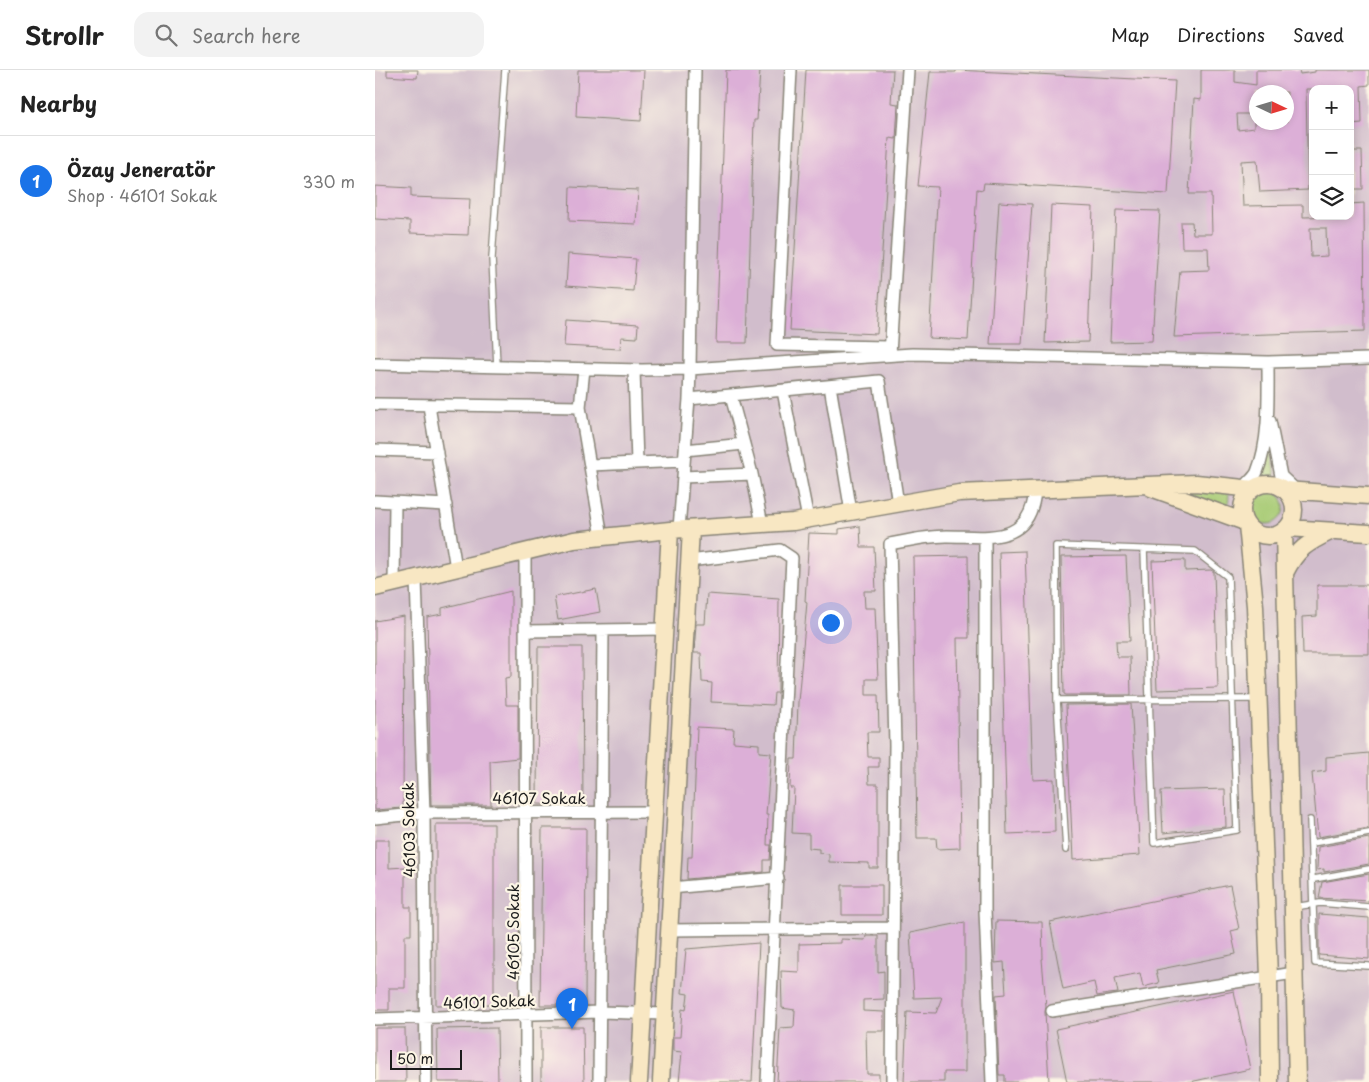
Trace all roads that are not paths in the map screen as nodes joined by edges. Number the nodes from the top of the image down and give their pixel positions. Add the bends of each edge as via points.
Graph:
1 (505, 70) edge
2 (695, 70) edge
3 (791, 70) edge
4 (907, 70) edge
5 (890, 352) junction
6 (1369, 359) edge
7 (1269, 362) junction
8 (375, 364) edge
9 (497, 366) junction
10 (584, 369) junction
11 (690, 369) junction
12 (634, 370) junction
13 (830, 386) junction
14 (783, 391) junction
15 (731, 396) junction
16 (689, 399) junction
17 (375, 404) edge
18 (429, 406) junction
19 (580, 407) junction
20 (1267, 408) junction
21 (744, 444) junction
22 (375, 450) edge
23 (437, 452) junction
24 (685, 455) junction
25 (637, 463) junction
26 (590, 465) junction
27 (752, 474) junction
28 (683, 477) junction
29 (1253, 484) junction
30 (1147, 486) junction
31 (1287, 487) junction
32 (1035, 490) junction
33 (1369, 496) edge
34 (375, 501) edge
35 (395, 503) junction
36 (897, 504) junction
37 (446, 506) junction
38 (851, 512) junction
39 (1219, 515) junction
40 (809, 520) junction
41 (762, 524) junction
42 (1246, 524) junction
43 (680, 529) junction
44 (1286, 529) junction
45 (1332, 530) junction
46 (1369, 533) edge
47 (602, 537) junction
48 (985, 538) junction
49 (1144, 549) junction
50 (525, 552) junction
51 (1250, 555) junction
52 (689, 561) junction
53 (456, 568) junction
54 (1284, 575) junction
55 (416, 579) junction
56 (395, 584) junction
57 (375, 588) edge
58 (665, 629) junction
59 (527, 631) junction
60 (603, 632) junction
61 (1233, 699) junction
62 (1258, 699) junction
63 (1057, 700) junction
64 (1151, 700) junction
65 (600, 812) junction
66 (654, 812) junction
67 (424, 813) junction
68 (526, 813) junction
69 (375, 818) edge
70 (1310, 820) dead end
71 (1369, 833) edge
72 (1312, 843) junction
73 (1066, 850) dead end
74 (1369, 869) edge
75 (778, 878) junction
76 (1313, 879) junction
77 (671, 888) junction
78 (1315, 904) junction
79 (1369, 907) edge
80 (1292, 908) junction
81 (893, 928) junction
82 (669, 930) junction
83 (773, 930) junction
84 (1369, 966) edge
85 (1294, 973) junction
86 (1269, 977) junction
87 (1052, 1011) dead end
88 (600, 1012) junction
89 (642, 1012) junction
90 (527, 1014) junction
91 (664, 1014) junction
92 (427, 1018) junction
93 (375, 1019) edge
94 (427, 1082) edge
95 (526, 1082) edge
96 (599, 1082) edge
97 (639, 1082) edge
98 (661, 1082) edge
99 (767, 1082) edge
100 (892, 1082) edge
101 (992, 1082) edge
102 (1270, 1082) edge
103 (1297, 1082) edge

1 - 9 lane via 492,258
2 - 11 street
3 - 5 street via 777,345
4 - 5 street
5 - 7 street
5 - 11 street
6 - 7 street
7 - 20 street
8 - 9 street
9 - 10 street
10 - 12 street
10 - 19 street
11 - 12 street
11 - 16 street
12 - 25 street
13 - 14 street
13 - 36 street via 879,381
13 - 38 street
14 - 15 street
14 - 40 street
15 - 16 street
15 - 21 street
16 - 24 street
17 - 18 street
18 - 19 street
18 - 23 street
19 - 26 street
20 - 29 street
20 - 31 street
21 - 24 street
21 - 27 street
22 - 23 street
23 - 37 street
24 - 25 street
24 - 28 street
25 - 26 street
26 - 47 street
27 - 28 street
27 - 41 street
28 - 43 street
29 - 30 street
29 - 31 street
29 - 42 street via 1242,505
30 - 32 street
30 - 39 street
31 - 33 street
31 - 44 street via 1294,513
32 - 36 street via 959,493
32 - 48 street via 1031,511 1022,524 1008,534
34 - 35 street
35 - 37 street
35 - 56 street
36 - 38 street
37 - 53 street
38 - 40 street
39 - 42 street
39 - 51 street via 1235,530
40 - 41 street
41 - 43 street
42 - 44 street via 1257,534 1265,536 1273,536
42 - 51 street
43 - 47 street
43 - 52 street
43 - 58 street
44 - 45 street
44 - 54 street
45 - 46 street
45 - 54 street via 1299,551
47 - 50 street via 573,540
48 - 81 street via 919,537 891,544 895,745
48 - 101 street via 985,910
49 - 61 lane via 1195,551 1228,577
49 - 63 lane via 1056,546
49 - 64 lane
50 - 53 street
50 - 59 street, 46105 Sokak
51 - 62 street
52 - 75 street via 780,550 792,558
52 - 77 street
53 - 55 street
54 - 80 street
55 - 56 street
55 - 67 street, 46103 Sokak
56 - 57 street
58 - 60 street
58 - 66 street
59 - 60 street
59 - 68 street, 46105 Sokak
60 - 65 street
61 - 62 lane
61 - 64 lane
61 - 64 lane via 1237,830 1154,843
62 - 86 street
63 - 64 lane
63 - 73 lane
65 - 66 street, 46107 Sokak
65 - 68 street, 46107 Sokak
65 - 88 street
66 - 89 street
67 - 68 street, 46107 Sokak
67 - 69 street, 46107 Sokak
67 - 92 street, 46103 Sokak
68 - 90 street, 46105 Sokak
70 - 72 lane
71 - 72 lane
72 - 76 lane
74 - 76 lane
75 - 77 street
75 - 83 street
76 - 78 lane
77 - 82 street
78 - 79 lane
78 - 80 lane
78 - 84 lane via 1315,963
80 - 85 street
81 - 83 street
81 - 100 street
82 - 83 street
82 - 91 street
83 - 99 street
85 - 86 street
85 - 103 street
86 - 87 street
86 - 102 street
88 - 89 street, 46101 Sokak
88 - 90 street, 46101 Sokak
88 - 96 street
89 - 91 street, 46101 Sokak
89 - 97 street
90 - 92 street, 46101 Sokak
90 - 95 street, 46105 Sokak
91 - 98 street
92 - 93 street, 46101 Sokak
92 - 94 street, 46103 Sokak

